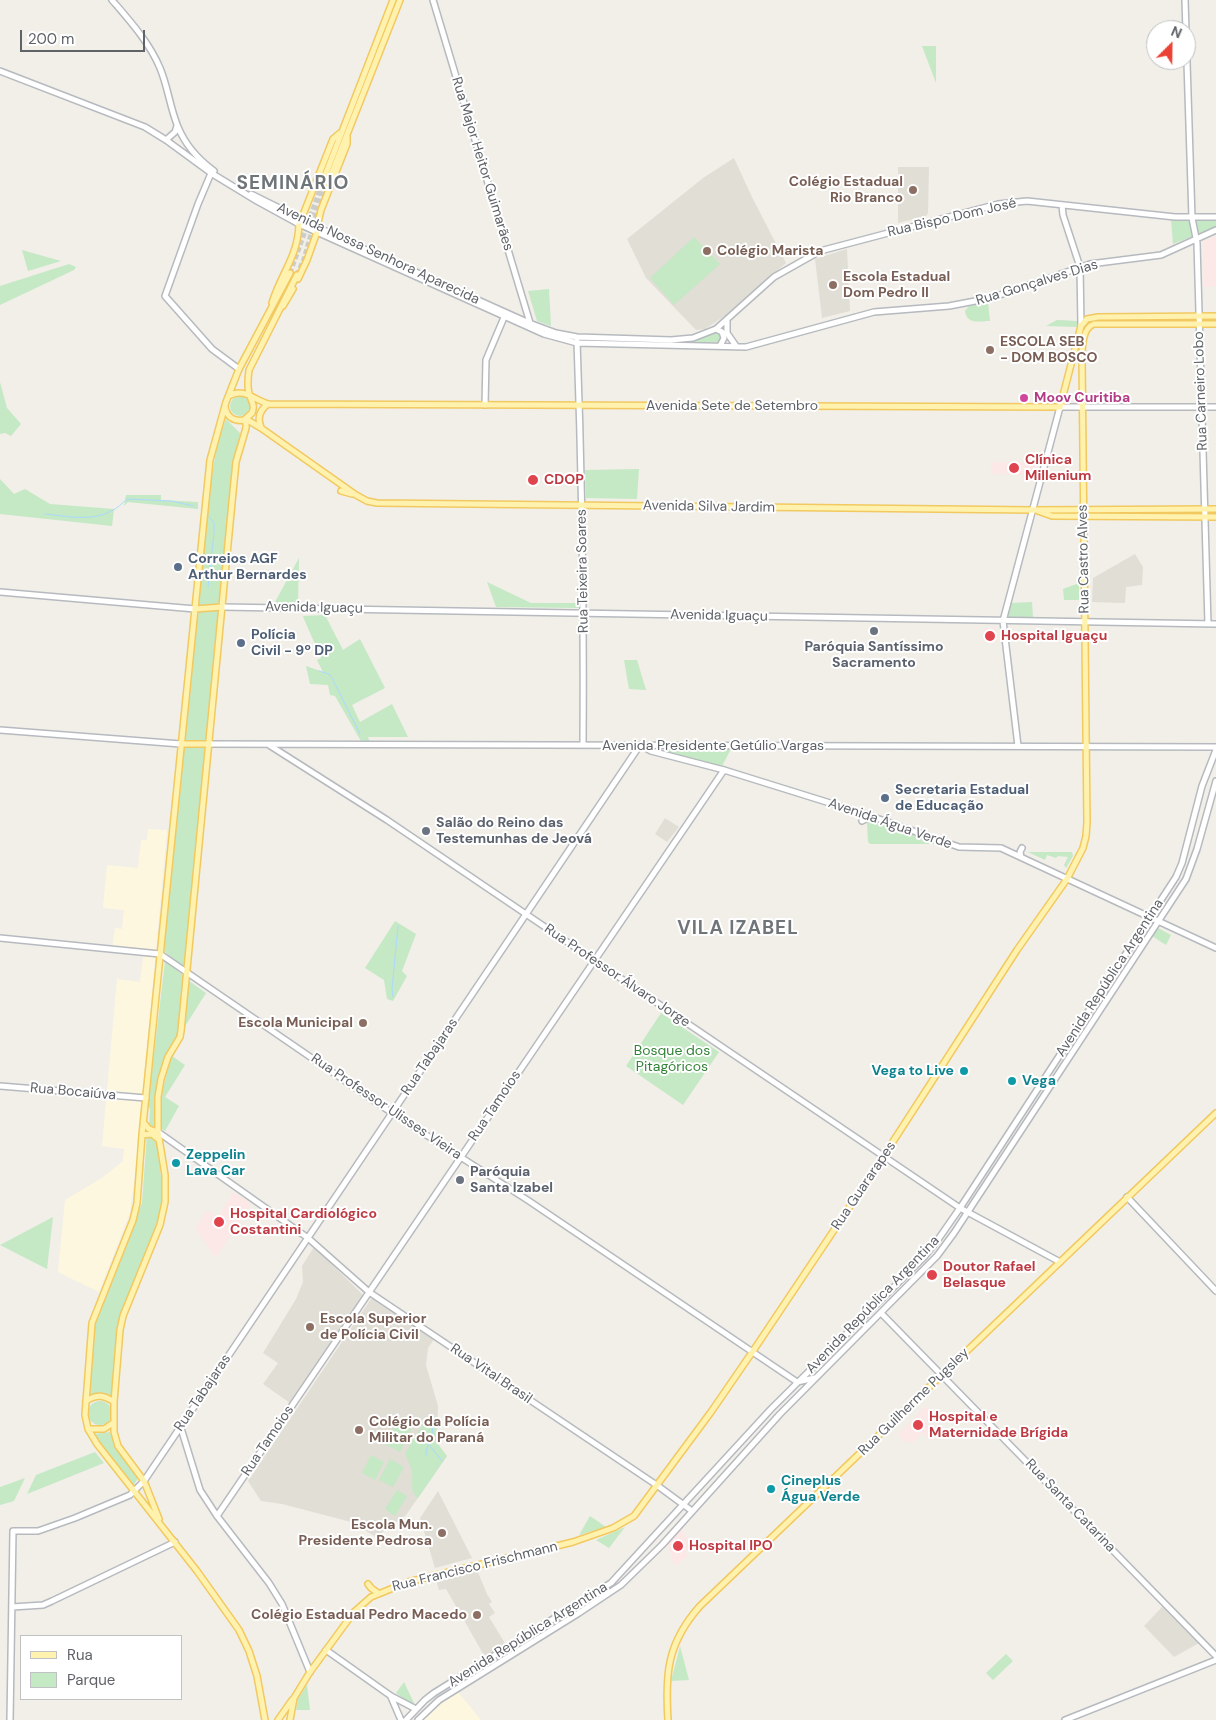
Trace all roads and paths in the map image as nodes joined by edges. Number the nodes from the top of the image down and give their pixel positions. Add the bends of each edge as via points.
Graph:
1 (112, 0) edge
2 (393, 0) edge
3 (400, 0) edge
4 (433, 0) edge
5 (1185, 0) edge
6 (0, 71) edge
7 (177, 126) junction
8 (345, 132) junction
9 (166, 140) junction
10 (212, 172) junction
11 (328, 174) tunnel mouth
12 (1062, 205) junction
13 (1216, 217) edge
14 (1192, 218) junction
15 (300, 222) junction
16 (317, 230) junction
17 (1216, 230) edge
18 (1197, 239) junction
19 (1080, 267) junction
20 (294, 274) tunnel mouth
21 (506, 314) junction
22 (1199, 316) junction
23 (1216, 316) edge
24 (271, 317) junction
25 (728, 320) junction
26 (1199, 324) junction
27 (1216, 324) edge
28 (530, 326) junction
29 (1084, 328) junction
30 (716, 329) junction
31 (577, 340) junction
32 (720, 346) junction
33 (737, 347) junction
34 (239, 369) junction
35 (249, 384) junction
36 (250, 396) junction
37 (229, 397) junction
38 (225, 404) junction
39 (268, 404) junction
40 (484, 405) junction
41 (578, 405) junction
42 (1060, 406) junction
43 (1083, 406) junction
44 (1202, 407) junction
45 (1216, 407) edge
46 (246, 419) junction
47 (253, 422) junction
48 (246, 428) junction
49 (261, 428) junction
50 (278, 440) junction
51 (280, 450) dead end
52 (341, 491) dead end
53 (356, 495) junction
54 (582, 506) junction
55 (1084, 509) junction
56 (1205, 509) junction
57 (1216, 509) edge
58 (1032, 510) junction
59 (1084, 516) junction
60 (1205, 517) junction
61 (1216, 517) edge
62 (0, 592) edge
63 (222, 607) junction
64 (195, 609) junction
65 (583, 613) junction
66 (1003, 621) junction
67 (1085, 622) junction
68 (1208, 624) junction
69 (1216, 624) edge
70 (0, 730) edge
71 (181, 744) junction
72 (209, 744) junction
73 (268, 745) junction
74 (583, 745) junction
75 (640, 745) junction
76 (654, 746) junction
77 (1018, 746) junction
78 (1086, 746) junction
79 (1216, 748) edge
80 (656, 753) junction
81 (724, 770) junction
82 (1216, 781) edge
83 (873, 817) junction
84 (862, 821) dead end
85 (1022, 848) dead end
86 (1083, 848) joint
87 (1021, 857) junction
88 (1067, 878) junction
89 (527, 915) junction
90 (1149, 918) junction
91 (1158, 922) junction
92 (0, 938) edge
93 (1216, 948) edge
94 (160, 954) junction
95 (594, 960) junction
96 (187, 973) junction
97 (0, 1086) edge
98 (146, 1098) junction
99 (392, 1113) junction
100 (1216, 1113) edge
101 (144, 1123) junction
102 (158, 1132) junction
103 (142, 1135) junction
104 (158, 1140) junction
105 (460, 1157) junction
106 (883, 1157) junction
107 (1127, 1198) junction
108 (963, 1210) junction
109 (308, 1238) junction
110 (1060, 1262) junction
111 (1216, 1290) edge
112 (369, 1292) junction
113 (881, 1313) junction
114 (753, 1351) junction
115 (941, 1375) junction
116 (815, 1378) junction
117 (797, 1382) junction
118 (86, 1401) junction
119 (114, 1402) junction
120 (113, 1423) junction
121 (180, 1425) junction
122 (88, 1430) junction
123 (144, 1481) junction
124 (658, 1486) junction
125 (134, 1492) junction
126 (683, 1505) junction
127 (692, 1511) junction
128 (217, 1516) junction
129 (634, 1516) joint
130 (162, 1526) junction
131 (175, 1542) junction
132 (368, 1584) dead end
133 (378, 1593) junction
134 (12, 1607) junction
135 (326, 1650) junction
136 (1216, 1658) edge
137 (310, 1672) junction
138 (391, 1696) junction
139 (294, 1698) junction
140 (416, 1708) junction
141 (10, 1720) edge
142 (265, 1720) edge
143 (278, 1720) edge
144 (290, 1720) edge
145 (401, 1720) edge
146 (406, 1720) edge
147 (418, 1720) edge
148 (668, 1720) edge
149 (1065, 1720) edge

1 - 7 street, Avenida Nossa Senhora Aparecida via 135,26 154,56
2 - 8 main road
3 - 8 main road
4 - 28 street, Rua Major Heitor Guimarães
5 - 14 street, Rua Carneiro Lobo
6 - 9 street via 144,127
7 - 9 street
7 - 10 street, Avenida Nossa Senhora Aparecida
8 - 11 main road
8 - 15 main road via 334,139
8 - 16 main road via 347,144 321,210
9 - 10 street
10 - 15 street, Avenida Nossa Senhora Aparecida via 257,201
10 - 34 street via 165,296 212,349
12 - 14 street, Rua Bispo Dom José
12 - 19 street
12 - 25 street, Rua Bispo Dom José via 1007,202 826,249 774,277
13 - 14 street, Rua Bispo Dom José
14 - 18 street, Rua Carneiro Lobo
15 - 16 street, Avenida Nossa Senhora Aparecida
15 - 24 main road via 294,255 275,293
16 - 21 street, Avenida Nossa Senhora Aparecida
16 - 24 main road via 288,300
17 - 18 street, Rua Gonçalves Dias
18 - 19 street, Rua Gonçalves Dias via 1161,255
18 - 22 street, Rua Carneiro Lobo
19 - 29 street
19 - 33 street, Rua Gonçalves Dias via 986,299 950,306 874,312
20 - 24 main road
21 - 28 street, Avenida Nossa Senhora Aparecida
21 - 40 street via 486,360
22 - 23 main road
22 - 26 street, Rua Carneiro Lobo
22 - 29 main road via 1098,317 1087,319
24 - 34 main road
24 - 35 main road via 249,370
25 - 30 street, Rua Bispo Dom José
25 - 33 street via 727,334
26 - 27 main road
26 - 29 main road via 1094,324
26 - 44 street, Rua Carneiro Lobo
28 - 31 street, Avenida Nossa Senhora Aparecida
29 - 42 main road
29 - 43 main road, Rua Castro Alves
30 - 31 street, Avenida Nossa Senhora Aparecida via 680,340
30 - 32 street via 724,338
31 - 32 street, Avenida Nossa Senhora Aparecida
31 - 41 street, Rua Teixeira Soares
32 - 33 street, Avenida Nossa Senhora Aparecida
34 - 35 main road
34 - 37 main road
35 - 36 main road
36 - 37 main road via 238,392
36 - 39 main road, Avenida Sete de Setembro
36 - 46 main road via 254,410
37 - 38 main road
38 - 46 main road via 230,417 238,421
38 - 64 main road via 210,460
39 - 40 main road, Avenida Sete de Setembro
39 - 49 main road via 259,415
40 - 41 main road, Avenida Sete de Setembro
41 - 42 main road, Avenida Sete de Setembro
41 - 54 street, Rua Teixeira Soares
42 - 43 street, Avenida Sete de Setembro
42 - 58 street
43 - 44 street, Avenida Sete de Setembro
43 - 55 main road, Rua Castro Alves
44 - 45 street, Avenida Sete de Setembro
44 - 56 street, Rua Carneiro Lobo
46 - 47 main road
46 - 48 main road
47 - 48 main road
47 - 49 main road
48 - 63 main road via 236,469
49 - 50 main road
50 - 51 main road
50 - 53 main road
52 - 53 main road
53 - 54 main road, Avenida Silva Jardim via 367,501 386,504
54 - 58 main road, Avenida Silva Jardim
54 - 65 street, Rua Teixeira Soares
55 - 56 main road, Avenida Silva Jardim
55 - 58 main road, Avenida Silva Jardim
55 - 59 main road, Rua Castro Alves
56 - 57 main road, Avenida Silva Jardim
56 - 60 street, Rua Carneiro Lobo
58 - 59 main road, Avenida Silva Jardim via 1052,516
58 - 66 street
59 - 60 main road, Avenida Silva Jardim
59 - 67 main road, Rua Castro Alves
60 - 61 main road, Avenida Silva Jardim
60 - 68 street, Rua Carneiro Lobo
62 - 64 street
63 - 64 main road
63 - 65 street, Avenida Iguaçu
63 - 72 main road
64 - 71 main road
65 - 66 street, Avenida Iguaçu
65 - 74 street, Rua Teixeira Soares
66 - 67 street, Avenida Iguaçu
66 - 77 street
67 - 68 street, Avenida Iguaçu
67 - 78 main road, Rua Castro Alves
68 - 69 street, Avenida Iguaçu
70 - 71 street
71 - 72 main road
71 - 94 main road
72 - 73 street, Avenida Presidente Getúlio Vargas
72 - 96 main road
73 - 74 street, Avenida Presidente Getúlio Vargas
73 - 89 street, Rua Professor Álvaro Jorge via 387,820
74 - 75 street, Avenida Presidente Getúlio Vargas
75 - 76 street, Avenida Presidente Getúlio Vargas
75 - 80 street, Avenida Água Verde
75 - 89 street, Rua Tabajaras
76 - 77 street, Avenida Presidente Getúlio Vargas
76 - 80 street
77 - 78 street, Avenida Presidente Getúlio Vargas
78 - 79 street, Avenida Presidente Getúlio Vargas
78 - 86 main road, Rua Castro Alves via 1087,829
79 - 90 street, Avenida República Argentina via 1180,870
80 - 81 street, Avenida Água Verde
81 - 83 street, Avenida Água Verde
81 - 95 street, Rua Tamoios
82 - 91 street, Avenida República Argentina via 1188,875
83 - 84 street
83 - 87 street, Avenida Água Verde via 959,847 1001,848
85 - 87 street
86 - 88 main road, Rua Guararapes
87 - 88 street, Avenida Água Verde
88 - 90 street, Avenida Água Verde
88 - 106 main road, Rua Guararapes
89 - 95 street, Rua Professor Álvaro Jorge
89 - 99 street, Rua Tabajaras
90 - 91 street, Avenida Água Verde
90 - 108 street, Avenida República Argentina
91 - 93 street, Avenida Água Verde
91 - 108 street, Avenida República Argentina
92 - 94 street, Rua Professor Ulisses Vieira
94 - 96 street, Rua Professor Ulisses Vieira
94 - 98 main road
95 - 105 street, Rua Tamoios
95 - 106 street, Rua Professor Álvaro Jorge
96 - 99 street, Rua Professor Ulisses Vieira
96 - 102 main road via 180,1037 168,1057 161,1079
97 - 98 street, Rua Bocaiúva
98 - 101 main road
99 - 105 street, Rua Professor Ulisses Vieira
99 - 109 street, Rua Tabajaras
100 - 107 main road, Rua Guilherme Pugsley
101 - 102 main road
101 - 103 main road
102 - 104 main road
102 - 109 street, Rua Vital Brasil
103 - 104 main road via 152,1134
103 - 118 main road via 135,1212 92,1323
104 - 119 main road via 165,1175 165,1202 160,1225 122,1320
105 - 112 street, Rua Tamoios
105 - 114 street, Rua Professor Ulisses Vieira
106 - 108 street, Rua Professor Álvaro Jorge
106 - 114 main road, Rua Guararapes
107 - 110 main road, Rua Guilherme Pugsley
107 - 111 street
108 - 110 street, Rua Professor Álvaro Jorge
108 - 113 street, Avenida República Argentina via 937,1256
108 - 117 street, Avenida República Argentina via 924,1256
109 - 112 street, Rua Vital Brasil
109 - 121 street, Rua Tabajaras
110 - 115 main road, Rua Guilherme Pugsley
112 - 124 street, Rua Vital Brasil
112 - 128 street, Rua Tamoios
113 - 115 street, Rua Santa Catarina
113 - 116 street, Avenida República Argentina
114 - 117 street, Rua Professor Ulisses Vieira
114 - 124 main road, Rua Guararapes
115 - 136 street, Rua Santa Catarina
115 - 148 main road, Rua Guilherme Pugsley via 695,1612 680,1633 669,1665 666,1683
116 - 117 street
116 - 127 street, Avenida República Argentina
117 - 126 street, Avenida República Argentina
118 - 119 main road via 99,1396
118 - 122 main road
119 - 120 main road
120 - 122 main road via 104,1429
120 - 123 main road via 118,1446
121 - 123 street, Rua Tabajaras
121 - 128 street via 200,1490
122 - 125 main road
123 - 125 street, Rua Tabajaras
123 - 130 main road
124 - 126 street, Rua Vital Brasil
124 - 129 main road, Rua Guararapes
125 - 130 main road
125 - 134 street via 38,1531 13,1531
126 - 127 street, Rua Vital Brasil
126 - 140 street, Avenida República Argentina via 610,1583 434,1693
127 - 147 street, Avenida República Argentina via 615,1590 439,1700
128 - 137 street via 282,1604
129 - 133 main road, Rua Francisco Frischmann via 613,1528 574,1542 408,1582
130 - 131 main road
131 - 134 street via 43,1605
131 - 142 main road via 239,1630 257,1676
132 - 133 main road
133 - 135 main road, Rua Francisco Frischmann via 354,1612
134 - 141 street
135 - 137 main road, Rua Francisco Frischmann
135 - 138 street
136 - 149 street
137 - 139 main road, Rua Francisco Frischmann
138 - 140 street
138 - 145 street
139 - 143 main road
139 - 144 main road, Rua Francisco Frischmann
140 - 146 street, Avenida República Argentina

